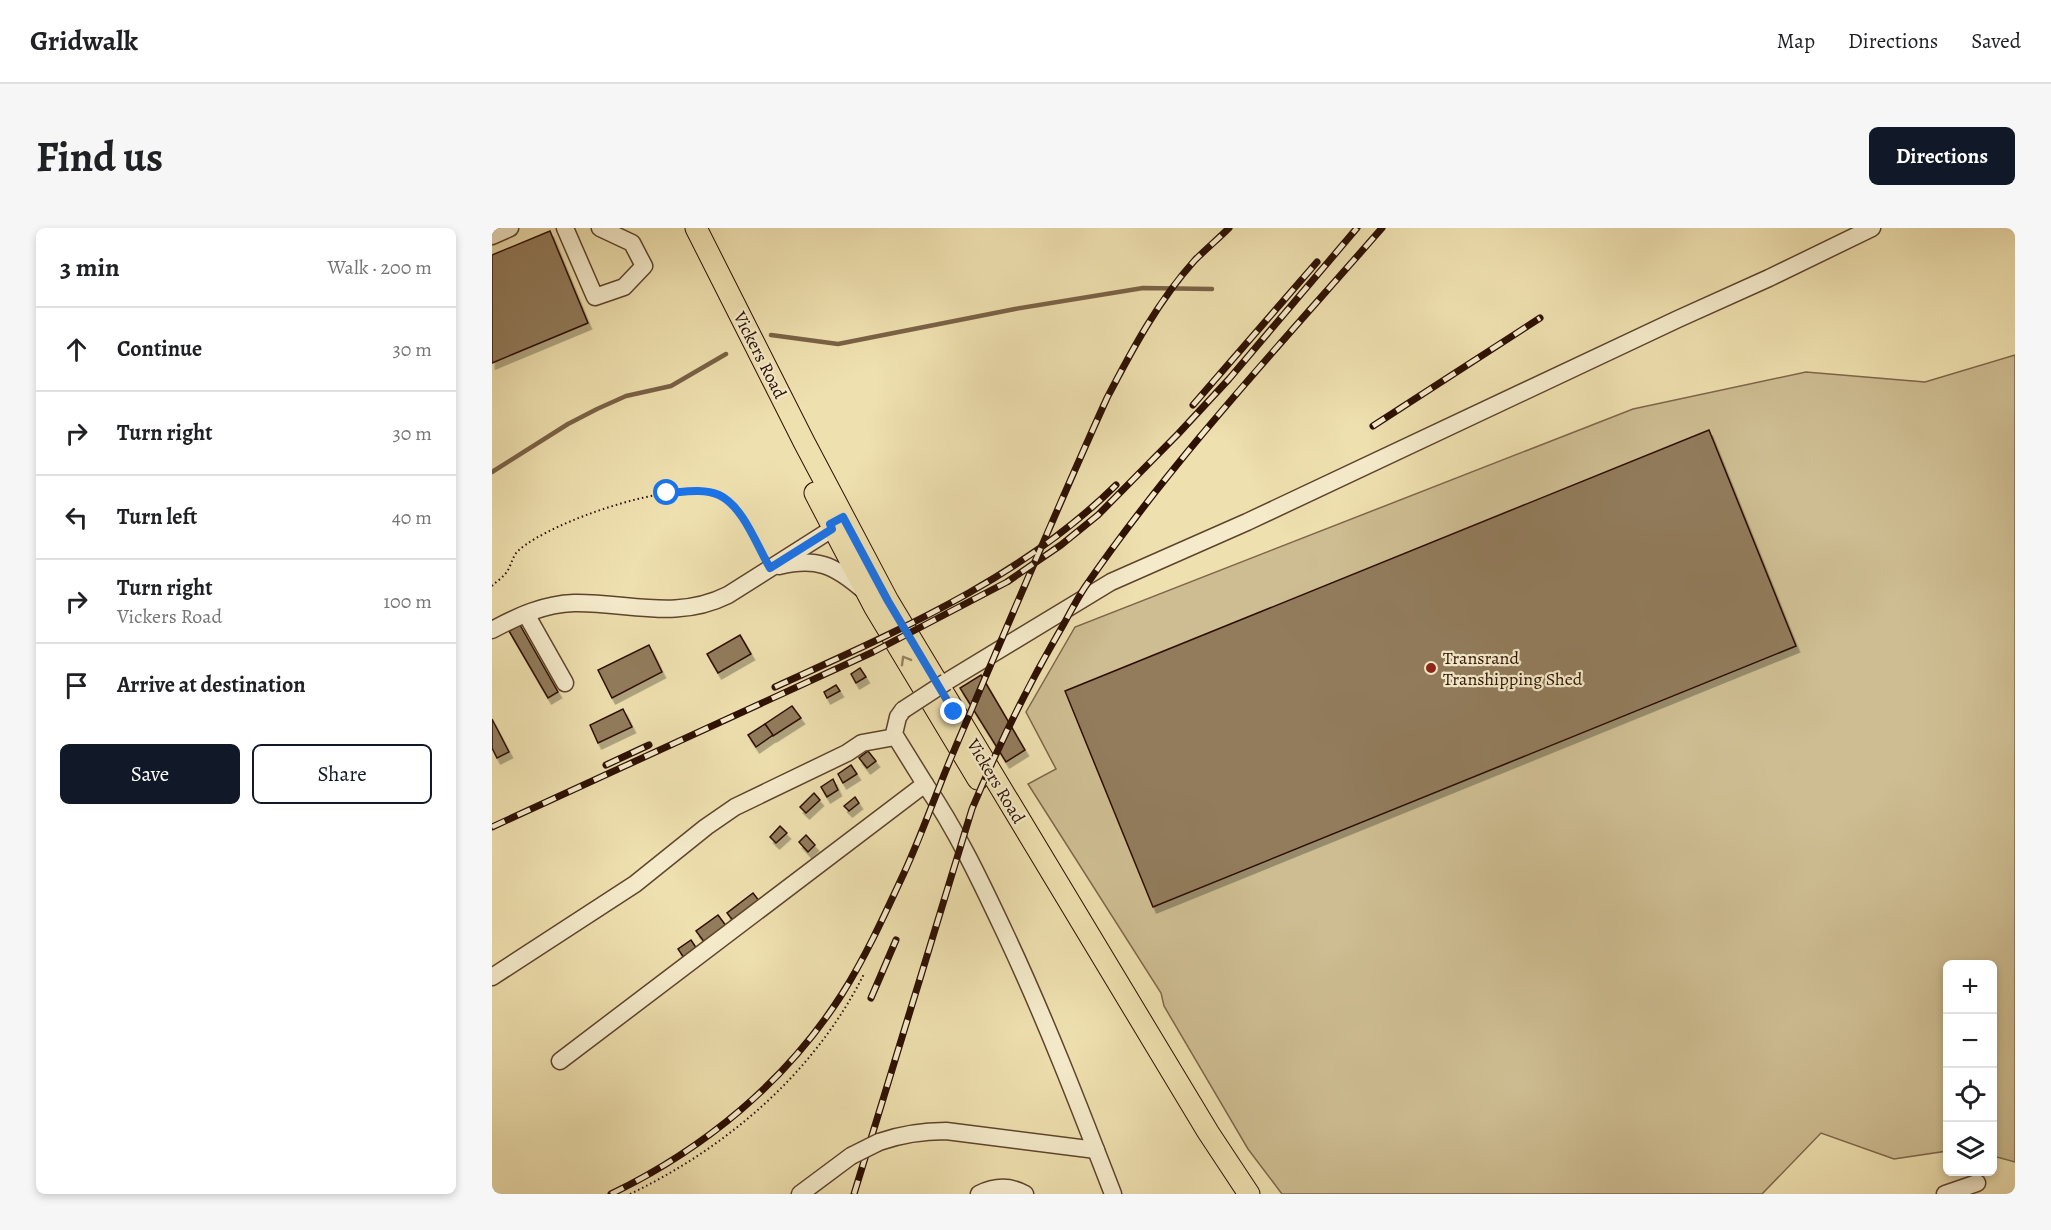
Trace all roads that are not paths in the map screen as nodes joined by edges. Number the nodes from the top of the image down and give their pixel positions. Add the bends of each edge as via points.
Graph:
1 (510, 228) edge
2 (565, 228) edge
3 (600, 228) edge
4 (680, 228) edge
5 (696, 228) edge
6 (1872, 228) edge
7 (492, 236) edge
8 (835, 523) junction
9 (770, 568) junction
10 (867, 593) junction
11 (526, 614) junction
12 (492, 630) edge
13 (565, 683) dead end
14 (896, 737) junction
15 (925, 784) junction
16 (492, 977) edge
17 (560, 1061) dead end
18 (1096, 1150) junction
19 (1977, 1183) dead end
20 (800, 1194) edge
21 (979, 1194) edge
22 (1025, 1194) edge
23 (1113, 1194) edge
24 (1231, 1194) edge
25 (1249, 1194) edge
26 (1947, 1194) edge

1 - 7 street
2 - 3 street via 595,297 624,287 644,266 632,243
4 - 8 main road, Vickers Road
5 - 8 main road, Vickers Road
6 - 14 street, bridge via 1111,582 903,710 895,727
8 - 9 street
8 - 10 main road, Vickers Road
8 - 25 main road, Vickers Road via 888,601
9 - 10 street via 813,562 849,577
9 - 11 street via 710,604 687,609 573,603
24 -> 10 main road, Vickers Road
11 - 12 street
11 - 13 street
14 - 15 street
14 - 16 street via 862,743 735,807 634,884
15 - 17 street
15 - 18 street via 946,814 993,908
18 - 20 street, bridge via 923,1131 898,1135 851,1156
18 - 23 street
19 - 26 street
21 - 22 street via 1004,1186

